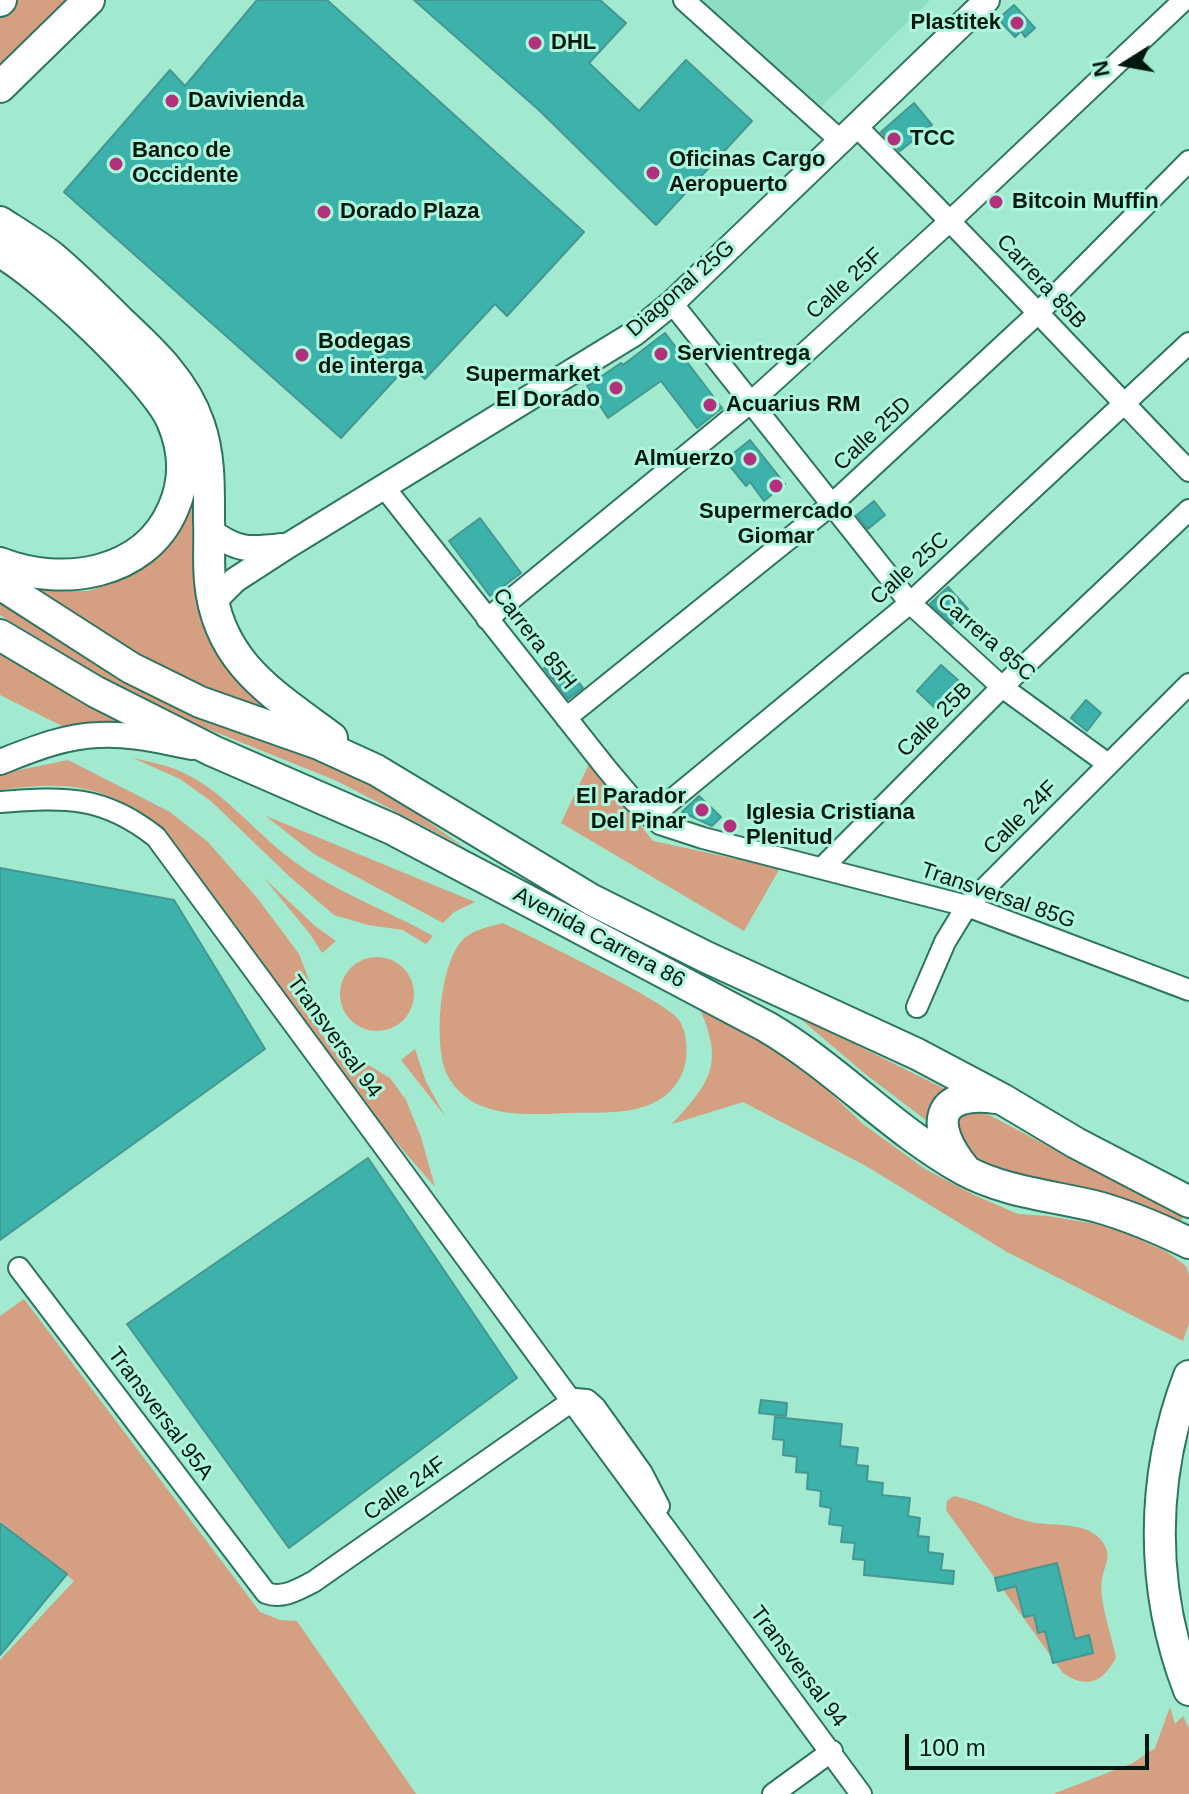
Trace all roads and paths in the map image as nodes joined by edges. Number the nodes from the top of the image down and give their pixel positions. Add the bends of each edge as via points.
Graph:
1 (89, 0) edge
2 (684, 0) edge
3 (987, 0) edge
4 (1185, 0) edge
5 (1189, 12) edge
6 (0, 87) edge
7 (849, 134) junction
8 (1189, 161) edge
9 (951, 220) junction
10 (0, 222) edge
11 (0, 252) edge
12 (672, 303) junction
13 (1037, 314) junction
14 (1189, 343) edge
15 (750, 403) junction
16 (1125, 405) junction
17 (1189, 471) edge
18 (384, 487) junction
19 (831, 505) junction
20 (1189, 510) edge
21 (209, 530) junction
22 (289, 545) junction
23 (0, 563) edge
24 (0, 584) edge
25 (213, 602) junction
26 (910, 603) junction
27 (487, 619) junction
28 (0, 635) edge
29 (1189, 684) edge
30 (1002, 687) junction
31 (566, 718) junction
32 (213, 751) junction
33 (0, 762) edge
34 (1108, 764) junction
35 (376, 770) junction
36 (0, 802) edge
37 (651, 817) junction
38 (822, 868) junction
39 (967, 906) junction
40 (1189, 990) edge
41 (917, 1007) dead end
42 (1002, 1099) junction
43 (967, 1171) junction
44 (1189, 1202) edge
45 (1184, 1244) edge
46 (19, 1268) dead end
47 (1189, 1376) edge
48 (569, 1401) junction
49 (261, 1590) joint
50 (1189, 1690) edge
51 (832, 1751) junction
52 (773, 1794) edge
53 (861, 1794) edge

1 - 6 main road
2 - 7 street, Carrera 85B
3 - 7 street, Diagonal 25G
4 - 5 street
4 - 9 street, Calle 25F
7 - 9 street, Carrera 85B
7 - 12 street, Diagonal 25G
8 - 13 street, Calle 25D
9 - 13 street, Carrera 85B
9 - 15 street, Calle 25F
10 - 21 main road via 74,275 176,380 193,406 204,443
11 - 23 main road via 31,271 160,398 177,434 183,471 165,526 144,549 122,561 101,570 49,576
12 - 15 street, Carrera 85C
12 - 18 street, Diagonal 25G via 635,333
13 - 16 street, Carrera 85B
13 - 19 street, Calle 25D
14 - 16 street, Calle 25C
15 - 19 street, Carrera 85C
15 - 27 street, Calle 25F
16 - 17 street, Carrera 85B
16 - 26 street, Calle 25C
18 - 22 street, Diagonal 25G
18 - 27 street, Carrera 85H
19 - 26 street, Carrera 85C
19 - 31 street, Calle 25D
20 - 30 street, Calle 25B
21 - 22 street, Diagonal 25G via 238,548
21 - 25 main road
22 - 25 street, Diagonal 25G
24 - 35 main road, Avenida Carrera 86 via 151,678
25 - 35 main road via 230,648 253,678
26 - 30 street, Carrera 85C
26 - 37 street, Calle 25C
27 - 31 street, Carrera 85H
28 - 32 main road, Avenida Carrera 86 via 96,692
29 - 34 street, Calle 24F
30 - 34 street, Carrera 85C
30 - 38 street, Calle 25B
31 - 37 street, Carrera 85H
32 - 33 street via 96,735
32 - 43 main road, Avenida Carrera 86 via 392,829 767,1027 826,1066 891,1123
34 - 39 street, Calle 24F
35 - 42 main road, Avenida Carrera 86 via 592,900
36 - 48 street, Transversal 94 via 83,801 117,810 156,837
37 - 38 street, Transversal 85G via 703,838
38 - 39 street, Transversal 85G
39 - 40 street, Transversal 85G
39 - 41 street, Calle 24F
42 - 43 main road via 974,1095 958,1099 945,1111 945,1138
42 - 44 main road, Avenida Carrera 86
43 - 45 main road, Avenida Carrera 86 via 1112,1212
46 - 49 street, Transversal 95A
47 - 50 main road via 1170,1433 1159,1513 1167,1620
48 - 49 street, Calle 24F via 313,1582 287,1595
48 - 51 street, Transversal 94 via 580,1399 595,1407 642,1473 694,1570
51 - 52 street
51 - 53 street, Transversal 94

